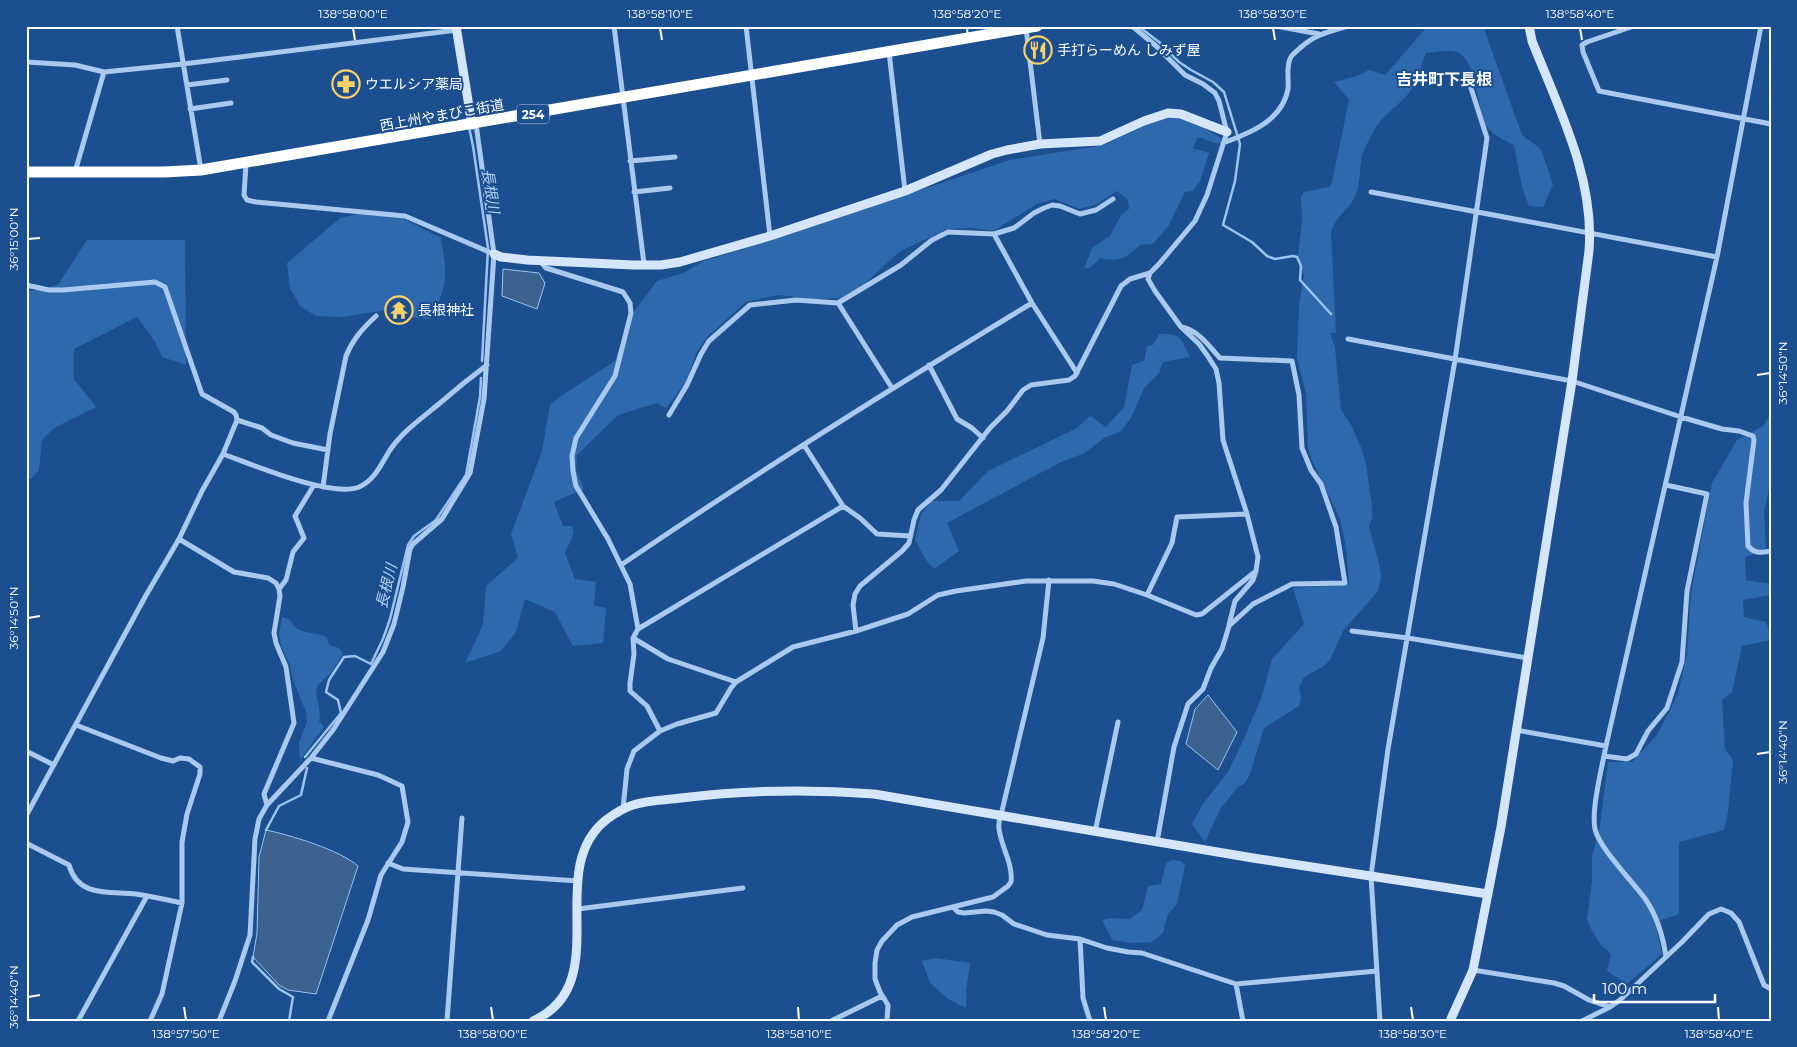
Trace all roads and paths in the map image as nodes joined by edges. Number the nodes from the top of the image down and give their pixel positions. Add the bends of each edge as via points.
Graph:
1 (177, 26) edge
2 (614, 26) edge
3 (746, 26) edge
4 (1132, 26) edge
5 (1276, 26) edge
6 (1348, 26) edge
7 (1530, 26) edge
8 (1634, 26) edge
9 (1761, 26) edge
10 (1030, 27) edge
11 (456, 28) edge
12 (1320, 34) junction
13 (889, 52) junction
14 (26, 62) edge
15 (183, 64) junction
16 (104, 72) junction
17 (753, 76) junction
18 (226, 80) dead end
19 (187, 85) junction
20 (1470, 85) dead end
21 (622, 98) junction
22 (231, 103) dead end
23 (190, 109) junction
24 (1744, 119) junction
25 (474, 124) junction
26 (1771, 124) edge
27 (1227, 132) junction
28 (1224, 143) junction
29 (1040, 144) junction
30 (675, 157) dead end
31 (630, 161) junction
32 (246, 164) junction
33 (201, 170) junction
34 (26, 172) edge
35 (75, 172) junction
36 (670, 188) dead end
37 (905, 191) junction
38 (634, 192) junction
39 (1371, 192) dead end
40 (1113, 199) dead end
41 (1476, 211) junction
42 (1590, 233) junction
43 (994, 234) junction
44 (770, 236) junction
45 (494, 254) junction
46 (1717, 257) junction
47 (539, 261) junction
48 (644, 264) junction
49 (1150, 273) junction
50 (26, 285) edge
51 (838, 303) junction
52 (1032, 303) junction
53 (376, 316) dead end
54 (1180, 326) junction
55 (1348, 339) dead end
56 (1455, 360) junction
57 (487, 365) junction
58 (930, 365) junction
59 (1076, 373) junction
60 (1572, 380) junction
61 (892, 388) junction
62 (669, 415) dead end
63 (1681, 417) junction
64 (237, 420) junction
65 (982, 438) junction
66 (804, 445) junction
67 (328, 450) junction
68 (223, 454) junction
69 (314, 484) junction
70 (1666, 486) junction
71 (323, 487) junction
72 (842, 506) junction
73 (1247, 514) junction
74 (910, 536) junction
75 (179, 539) junction
76 (1771, 551) edge
77 (621, 565) junction
78 (1256, 571) junction
79 (1049, 580) junction
80 (279, 589) junction
81 (1147, 595) junction
82 (1229, 626) junction
83 (638, 630) junction
84 (856, 631) junction
85 (1352, 631) dead end
86 (633, 638) junction
87 (1408, 638) junction
88 (1528, 658) junction
89 (736, 682) junction
90 (1118, 722) dead end
91 (76, 725) junction
92 (1516, 730) junction
93 (660, 731) junction
94 (1606, 746) junction
95 (26, 751) edge
96 (1604, 756) junction
97 (311, 758) junction
98 (54, 765) junction
99 (267, 805) junction
100 (623, 810) junction
101 (1001, 815) junction
102 (26, 816) edge
103 (462, 818) dead end
104 (1095, 832) junction
105 (1157, 842) junction
106 (26, 843) edge
107 (388, 863) junction
108 (457, 873) junction
109 (1371, 876) junction
110 (578, 881) junction
111 (743, 888) dead end
112 (1488, 894) junction
113 (147, 896) junction
114 (182, 903) junction
115 (953, 907) junction
116 (578, 909) junction
117 (1080, 939) junction
118 (1666, 957) junction
119 (1473, 970) junction
120 (1377, 971) junction
121 (1236, 984) junction
122 (1771, 989) edge
123 (882, 996) junction
124 (1610, 1007) junction
125 (546, 1018) edge
126 (78, 1021) edge
127 (150, 1021) edge
128 (218, 1021) edge
129 (328, 1021) edge
130 (446, 1021) edge
131 (533, 1021) edge
132 (832, 1021) edge
133 (887, 1021) edge
134 (1090, 1021) edge
135 (1243, 1021) edge
136 (1380, 1021) edge
137 (1450, 1021) edge
138 (1582, 1021) edge

1 - 15 street
2 - 21 street
3 - 17 street
4 - 27 street via 1185,75 1215,93
5 - 12 street
6 - 12 street
7 - 42 street via 1532,41 1581,171
8 - 24 street via 1582,45 1599,91
9 - 24 street
10 - 13 highway, 西上州やまびこ街道 / 254
10 - 29 street
11 - 15 street
11 - 25 street
12 - 28 street via 1290,58 1285,99 1272,118 1252,132
13 - 17 highway, 西上州やまびこ街道 / 254
13 - 37 street
14 - 16 street via 75,65
15 - 16 street
15 - 19 street
16 - 35 street
17 - 21 highway, 西上州やまびこ街道 / 254
17 - 44 street
18 - 19 street
19 - 23 street
20 - 41 street via 1487,138
21 - 25 highway, 西上州やまびこ街道 / 254
21 - 31 street
22 - 23 street
23 - 33 street
24 - 26 street
24 - 46 street
25 - 32 highway, 西上州やまびこ街道 / 254
25 - 45 street
27 - 28 street
27 - 29 street via 1181,114 1168,113 1100,141
28 - 49 street via 1208,195 1195,220
29 - 37 street via 992,154
30 - 31 street
31 - 38 street
32 - 33 highway, 西上州やまびこ街道 / 254
32 - 45 street via 244,195 247,200 405,216
33 - 35 highway, 西上州やまびこ街道 / 254
34 - 35 highway, 西上州やまびこ街道 / 254
36 - 38 street
37 - 44 street
38 - 48 street
39 - 41 street
40 - 43 street via 1096,210 1080,214 1060,206 1044,208 1014,228
41 - 42 street
41 - 56 street
42 - 46 street
42 - 60 street
43 - 51 street via 948,232
43 - 52 street
44 - 48 street via 680,262
45 - 47 street
45 - 57 street
46 - 63 street
47 - 48 street
47 - 77 street via 546,268 623,292 630,303 615,376 576,438 572,456 576,486
49 - 54 street via 1148,279
49 - 59 street via 1130,279 1122,286
50 - 64 street via 49,290 155,282 165,287 202,394 234,412
51 - 61 street
51 - 62 street via 796,300 750,305 709,341
52 - 58 street
52 - 59 street
53 - 67 street via 360,331 346,356
54 - 73 street via 1216,369 1223,440
54 - 82 street via 1195,332 1220,358 1292,361 1299,395 1302,448 1321,484 1336,527 1345,582 1292,584 1253,604
55 - 56 street
56 - 60 street
56 - 87 street
57 - 71 street via 411,427 367,482 358,488
57 - 97 street via 470,473 442,519 413,544 394,624 383,652
58 - 61 street
58 - 65 street via 956,419
59 - 65 street via 1069,380 1031,384
60 - 63 street
60 - 88 street
61 - 66 street
63 - 70 street
63 - 76 street via 1753,436 1746,503 1748,546 1757,553
64 - 67 street via 293,443
64 - 68 street
65 - 74 street via 941,490 918,510
66 - 72 street
66 - 77 street
67 - 71 street
68 - 69 street
68 - 75 street
69 - 71 street
69 - 80 street via 295,516 304,538 294,552 286,580
70 - 94 street
70 - 96 street via 1707,494 1687,591 1682,662 1667,708 1648,731 1636,754 1627,759
72 - 74 street via 877,534
72 - 83 street
73 - 78 street via 1258,557
73 - 81 street via 1177,517 1172,543
74 - 84 street via 902,551 860,586 855,594
75 - 80 street via 234,572 268,578 276,582
75 - 91 street
77 - 83 street via 630,584
78 - 81 street via 1202,614 1196,615
78 - 82 street via 1253,580 1235,601
79 - 81 street via 1114,584
79 - 84 street via 938,595 908,614
79 - 101 street via 1043,638
80 - 99 street via 274,633 286,667 294,723 264,794
82 - 105 street via 1203,689 1188,704 1174,747
83 - 86 street
84 - 89 street via 792,647
85 - 87 street
86 - 89 street via 668,659
86 - 93 street via 630,690 648,706
87 - 88 street
87 - 109 street via 1388,749
88 - 92 street
89 - 93 street via 716,713
90 - 104 street
91 - 98 street
91 - 114 street via 161,758 173,761 189,759 200,767 182,842
92 - 94 street
92 - 112 street
93 - 100 street via 634,751 630,759
94 - 96 street
95 - 98 street
96 - 118 street via 1594,814 1595,830 1656,917
97 - 99 street
97 - 107 street via 378,775 402,786 408,822 402,842
98 - 102 street
99 - 128 street via 259,819 255,839 250,935 236,980
100 - 101 street via 640,803 702,795 829,791 874,794
100 - 110 street via 604,821 590,838 581,858
101 - 104 street
101 - 115 street via 998,830 1007,854 1011,882 993,897
103 - 108 street
104 - 105 street
105 - 109 street
106 - 113 street via 70,865 71,872 87,888
107 - 108 street via 403,869
107 - 129 street
108 - 110 street
108 - 130 street
109 - 112 street
109 - 120 street
110 - 116 street
111 - 116 street
112 - 119 street
113 - 114 street
113 - 126 street
114 - 127 street via 162,994
115 - 117 street via 964,913 994,912 1014,924 1047,935
115 - 123 street via 912,917 898,925 882,942 875,963
116 - 125 street via 574,972 565,994
117 - 121 street via 1107,948 1142,953
117 - 134 street via 1083,998
118 - 122 street via 1709,914 1715,910 1726,910 1739,922 1764,985
118 - 124 street
119 - 124 street via 1554,983
119 - 137 street
120 - 121 street
120 - 136 street
121 - 135 street
123 - 132 street
123 - 133 street via 888,1005
124 - 138 street
125 - 131 street

